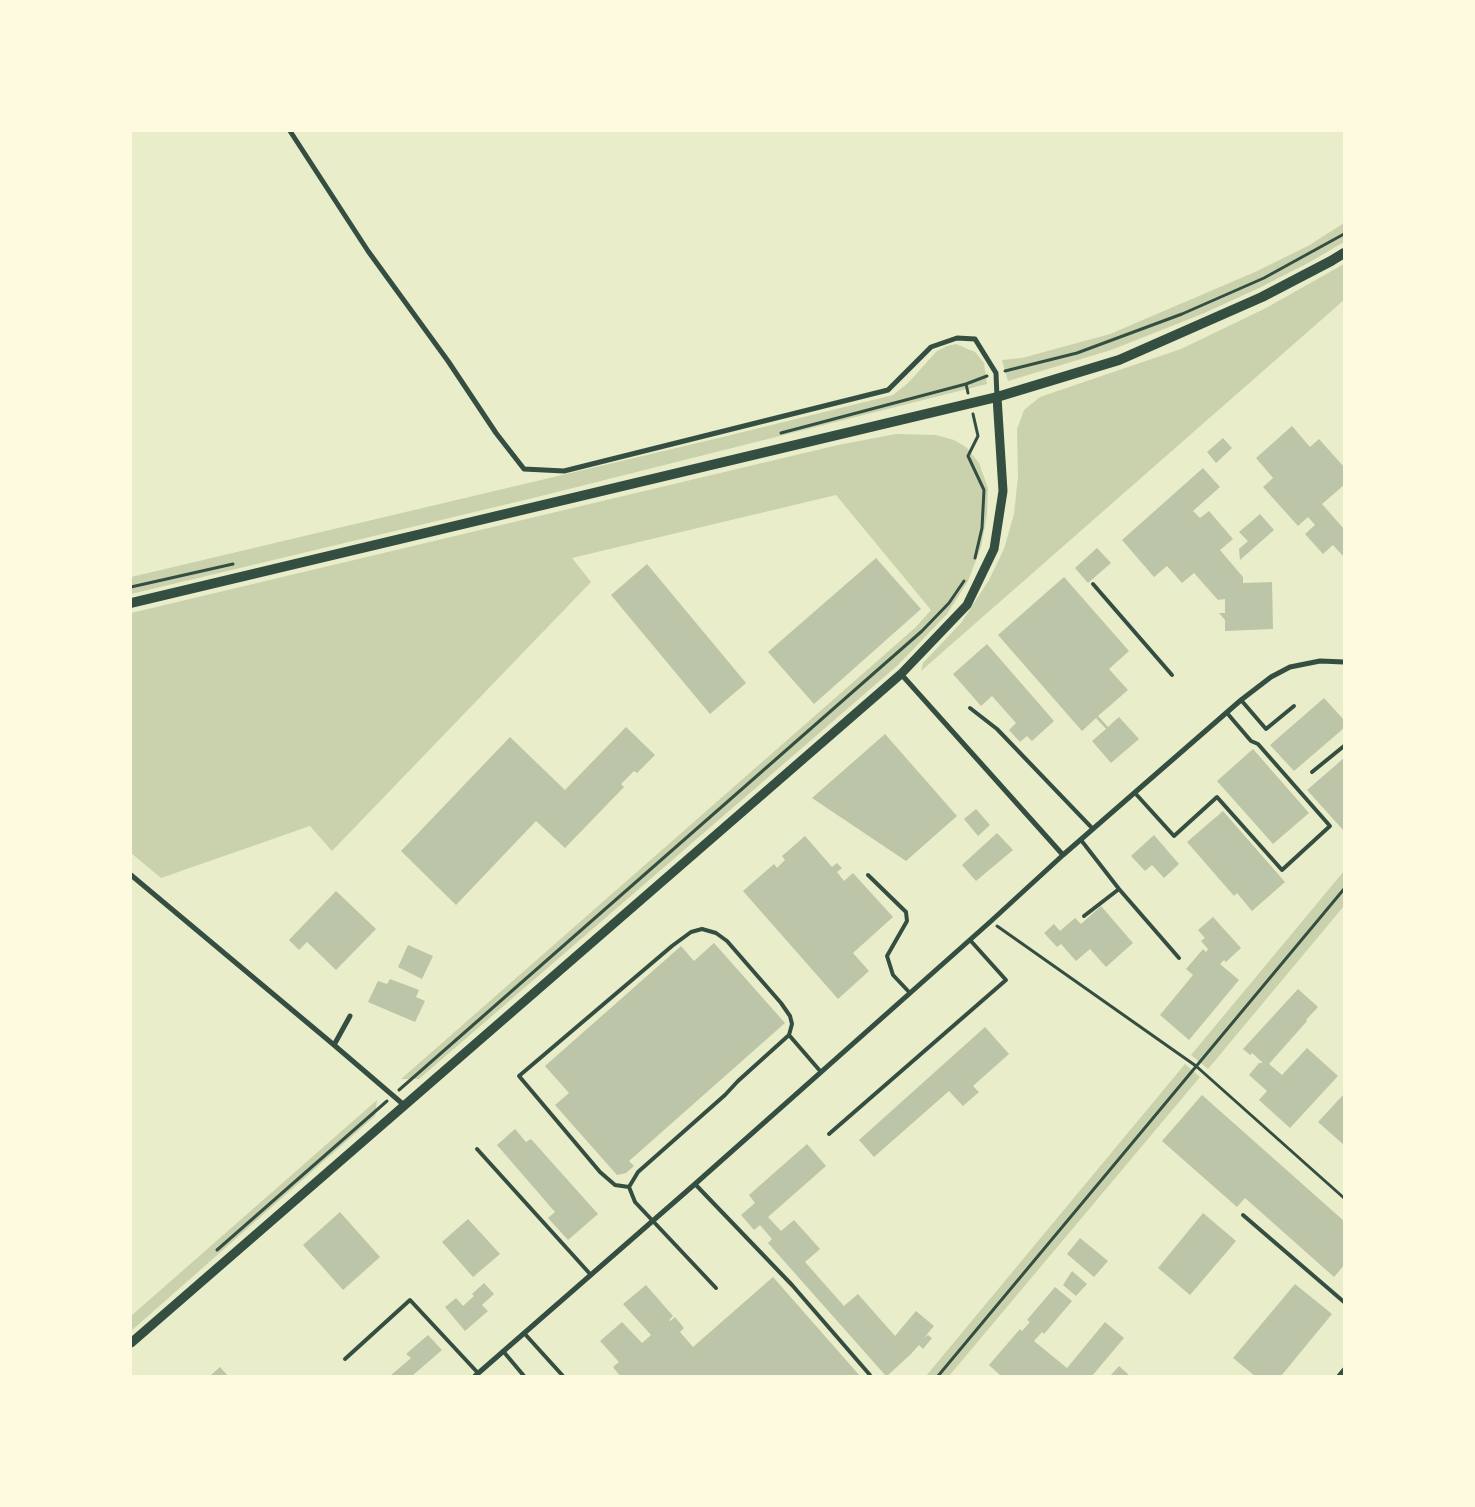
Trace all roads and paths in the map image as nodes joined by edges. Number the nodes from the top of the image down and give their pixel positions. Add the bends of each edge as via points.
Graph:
1 (290, 131) edge
2 (1344, 253) edge
3 (966, 384) dead end
4 (997, 397) junction
5 (971, 403) junction
6 (974, 566) dead end
7 (969, 574) dead end
8 (1093, 584) dead end
9 (131, 604) edge
10 (1344, 662) edge
11 (901, 674) junction
12 (1172, 675) dead end
13 (1241, 700) junction
14 (1294, 706) dead end
15 (970, 708) dead end
16 (1227, 713) junction
17 (1344, 746) edge
18 (1312, 772) dead end
19 (1135, 793) junction
20 (1093, 829) junction
21 (1081, 840) junction
22 (1063, 855) junction
23 (131, 875) edge
24 (868, 875) dead end
25 (1344, 888) edge
26 (1119, 889) junction
27 (1084, 916) dead end
28 (990, 922) junction
29 (970, 940) junction
30 (1179, 958) dead end
31 (910, 993) junction
32 (350, 1016) dead end
33 (789, 1035) junction
34 (334, 1045) junction
35 (1196, 1066) junction
36 (821, 1072) junction
37 (393, 1096) junction
38 (404, 1105) junction
39 (829, 1134) dead end
40 (477, 1148) dead end
41 (695, 1184) junction
42 (629, 1187) junction
43 (1344, 1198) edge
44 (1243, 1215) dead end
45 (653, 1221) junction
46 (214, 1253) dead end
47 (591, 1275) junction
48 (716, 1288) dead end
49 (1344, 1302) edge
50 (524, 1333) junction
51 (131, 1343) edge
52 (503, 1351) junction
53 (345, 1359) dead end
54 (1344, 1370) edge
55 (477, 1374) edge
56 (524, 1376) edge
57 (563, 1376) edge
58 (870, 1376) edge
59 (938, 1376) edge
60 (1339, 1376) edge

1 - 4 street via 368,250 524,469 564,471 888,390 931,347 957,338 976,339 996,373
2 - 4 main road via 1262,297 1119,360
3 - 5 path
4 - 5 main road
4 - 11 street via 1002,491 994,549 967,605
5 - 6 path via 978,436 968,456 984,490 982,528
5 - 9 main road
7 - 37 path via 949,603 922,631
8 - 12 lane
10 - 13 street via 1320,661 1290,667
11 - 22 street
11 - 38 street
13 - 14 lane via 1266,729
13 - 16 street
15 - 20 lane via 997,729
16 - 19 street
16 - 19 lane via 1330,826 1282,870 1217,797 1174,836
17 - 18 lane
19 - 20 street
20 - 21 street
21 - 22 street
21 - 26 lane
22 - 28 street
23 - 34 street
24 - 31 lane via 906,912 907,921 887,956 893,975
25 - 35 path
26 - 27 lane
26 - 30 lane
28 - 29 street
28 - 35 path
29 - 31 street
29 - 39 lane via 1006,980
31 - 36 street
32 - 34 street
33 - 36 lane
33 - 42 lane via 638,1172
33 - 42 lane via 792,1024 781,1002 727,941 702,929 691,932 672,946 519,1076 600,1172 615,1185
34 - 37 street
35 - 43 path
35 - 59 path
36 - 41 street
37 - 38 street
37 - 46 path
38 - 51 street
40 - 47 lane
41 - 45 street
41 - 58 lane via 792,1285
42 - 45 lane via 635,1202
44 - 49 lane
45 - 47 street
45 - 48 lane
47 - 50 street
50 - 52 street
50 - 57 lane
52 - 55 street
52 - 56 lane
53 - 55 lane via 410,1300
54 - 60 street

